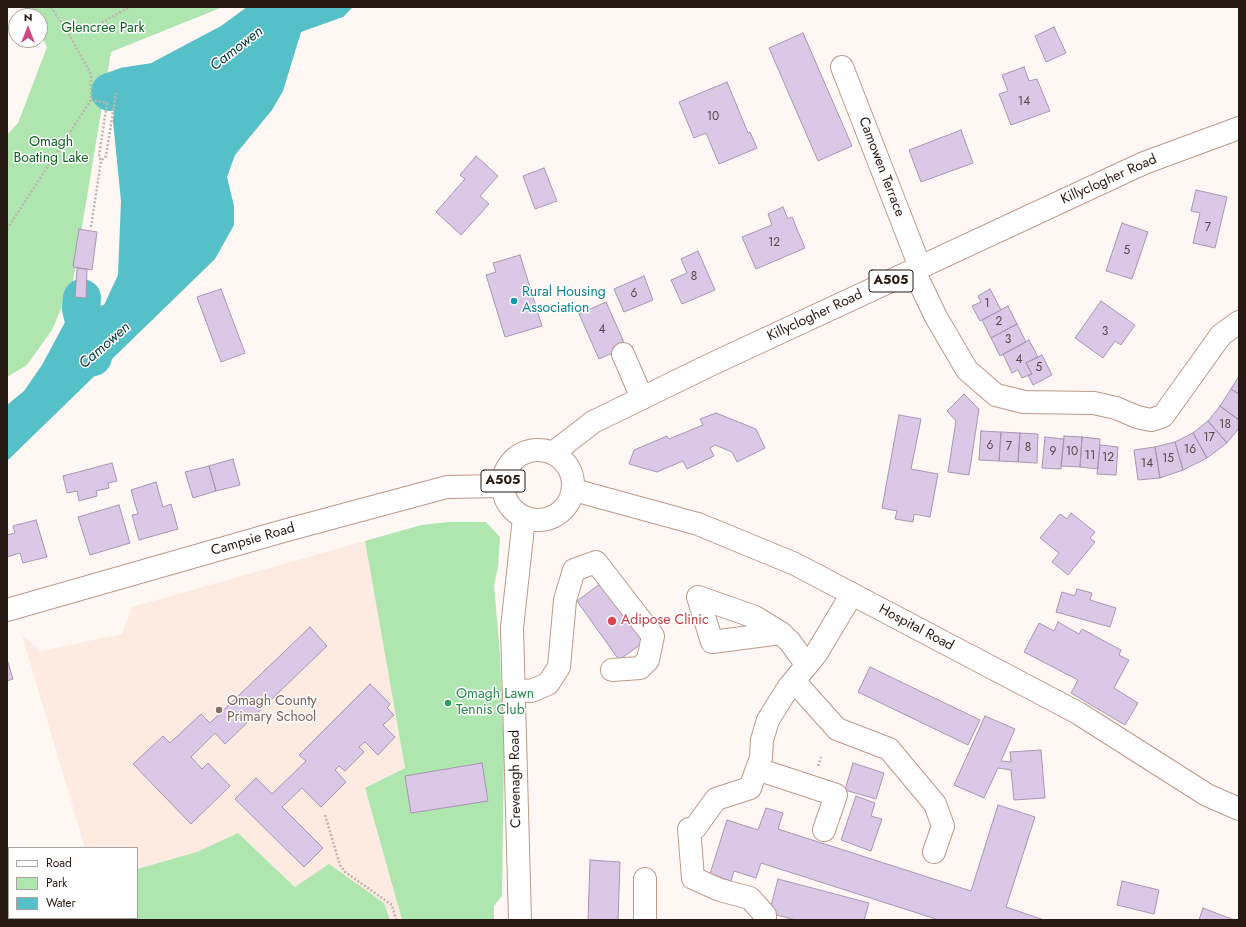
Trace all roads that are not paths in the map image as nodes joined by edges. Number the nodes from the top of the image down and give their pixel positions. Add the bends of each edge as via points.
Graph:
1 (842, 67) dead end
2 (1239, 128) edge
3 (917, 269) junction
4 (1239, 322) edge
5 (623, 354) dead end
6 (642, 398) junction
7 (553, 453) junction
8 (503, 486) junction
9 (574, 490) junction
10 (524, 518) junction
11 (852, 594) junction
12 (7, 610) edge
13 (781, 633) dead end
14 (612, 670) dead end
15 (801, 673) junction
16 (514, 690) junction
17 (757, 769) junction
18 (1239, 809) edge
19 (824, 830) dead end
20 (934, 852) dead end
21 (645, 879) dead end
22 (520, 920) edge
23 (645, 920) edge
24 (765, 920) edge

1 - 3 main road, Camowen Terrace
2 - 3 main road, Killyclogher Road / A505 via 1144,163
3 - 4 main road, Camowen Terrace via 936,317 967,370 996,395 1024,402 1094,403 1151,420 1163,416 1221,335
3 - 6 main road, Killyclogher Road / A505
5 - 6 main road
6 - 7 main road, Killyclogher Road / A505 via 593,422
7 - 8 main road, A505 via 538,450 521,454 505,473
7 - 9 main road via 569,468
8 - 10 main road, A505 via 505,498 513,511
8 - 12 main road, Campsie Road via 447,488 287,530
9 - 10 main road via 563,511 552,518 538,521
9 - 11 main road, Hospital Road via 698,524 795,564
10 - 16 main road, Crevenagh Road via 512,628
11 - 15 main road via 816,654
11 - 18 main road, Hospital Road via 1078,713 1207,795
13 - 15 main road via 790,642
14 - 16 main road via 640,668 648,660 653,636 596,562 574,570 564,600 559,667 548,684 531,691
15 - 17 main road via 768,720
15 - 20 main road via 837,729 889,749 935,804 943,826
16 - 22 main road, Crevenagh Road
17 - 19 main road via 836,795
17 - 24 main road via 750,788 716,799 695,828 689,829 692,878 720,890 750,898 765,915
21 - 23 main road

